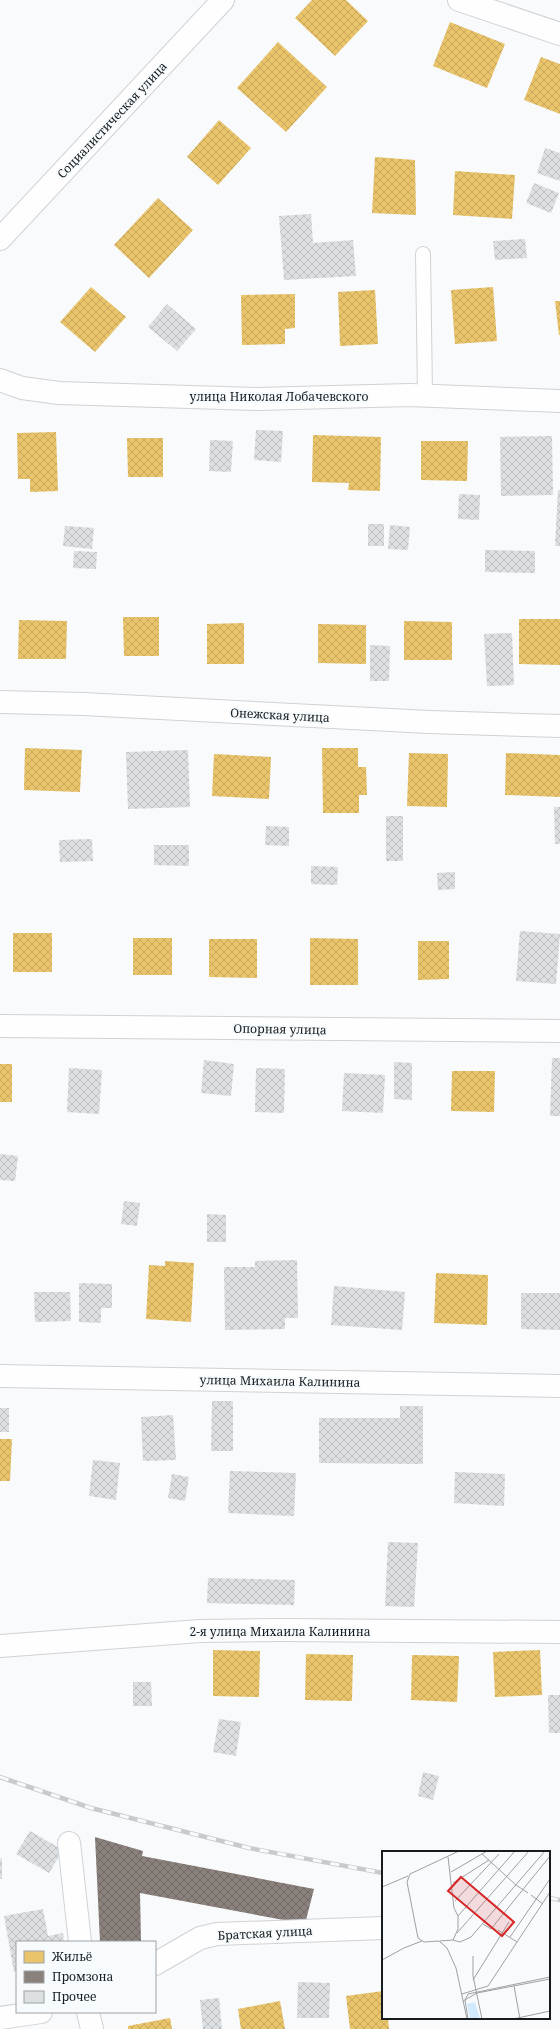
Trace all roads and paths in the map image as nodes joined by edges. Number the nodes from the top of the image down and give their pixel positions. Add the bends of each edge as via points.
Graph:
1 (223, 0) edge
2 (458, 0) edge
3 (560, 34) edge
4 (0, 239) edge
5 (423, 254) dead end
6 (0, 380) edge
7 (425, 395) junction
8 (560, 400) edge
9 (0, 702) edge
10 (560, 726) edge
11 (0, 1026) edge
12 (560, 1031) edge
13 (0, 1376) edge
14 (560, 1386) edge
15 (560, 1632) edge
16 (0, 1646) edge
17 (69, 1843) dead end
18 (382, 1928) edge
19 (80, 1941) edge
20 (156, 1963) edge
21 (34, 2013) edge
22 (88, 2013) edge
23 (0, 2018) edge
24 (92, 2029) edge

1 - 4 street, Социалистическая улица
2 - 3 street
5 - 7 lane
6 - 7 street, улица Николая Лобачевского via 22,388 59,394 257,399
7 - 8 street, улица Николая Лобачевского
9 - 10 street, Онежская улица
11 - 12 street, Опорная улица
13 - 14 street, улица Михаила Калинина
15 - 16 street, 2-я улица Михаила Калинина via 200,1631
17 - 19 street
18 - 20 street, Братская улица via 217,1934 200,1938
21 - 23 street
22 - 24 street

